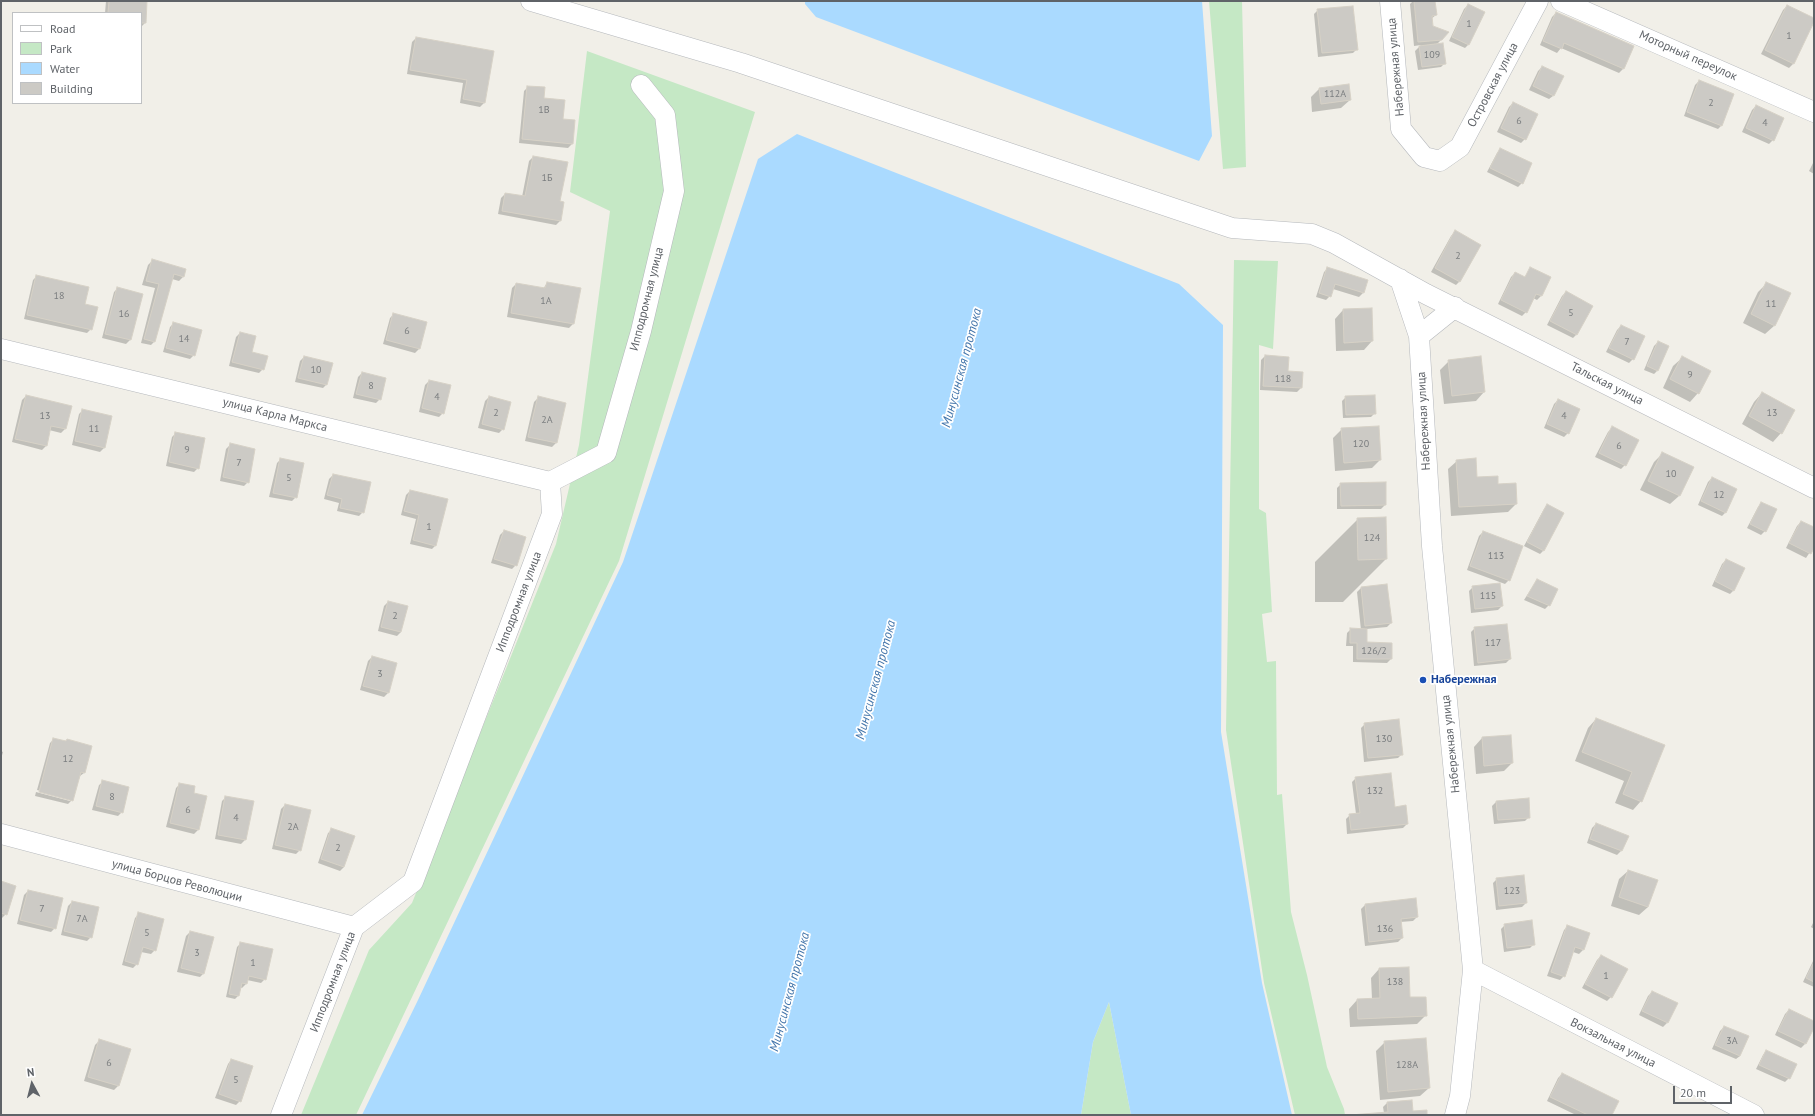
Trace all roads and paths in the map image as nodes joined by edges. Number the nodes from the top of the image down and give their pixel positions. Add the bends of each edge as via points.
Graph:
1 (531, 1) edge
2 (1390, 1) edge
3 (1538, 1) edge
4 (1561, 1) edge
5 (641, 84) dead end
6 (1814, 112) edge
7 (1440, 161) joint
8 (1400, 279) junction
9 (1455, 308) junction
10 (1419, 336) junction
11 (1, 348) edge
12 (550, 482) junction
13 (1814, 488) edge
14 (1, 834) edge
15 (354, 927) junction
16 (1473, 970) junction
17 (281, 1115) edge
18 (1455, 1115) edge
19 (1754, 1115) edge

1 - 8 street, Тальская улица via 741,63 1232,228 1312,234 1334,243
2 - 7 street, Набережная улица via 1401,129 1424,157
3 - 7 street, Островская улица via 1460,147
4 - 6 street, Моторный переулок
5 - 12 street, Ипподромная улица via 665,115 674,191 641,331 606,453
8 - 9 street, Тальская улица
8 - 10 street, Набережная улица
9 - 10 street
9 - 13 street, Тальская улица
10 - 16 street, Набережная улица via 1432,546
11 - 12 street, улица Карла Маркса
12 - 15 street, Ипподромная улица via 552,514 413,882
14 - 15 street, улица Борцов Революции
15 - 17 street, Ипподромная улица
16 - 18 street, Набережная улица via 1460,1096
16 - 19 street, Вокзальная улица

